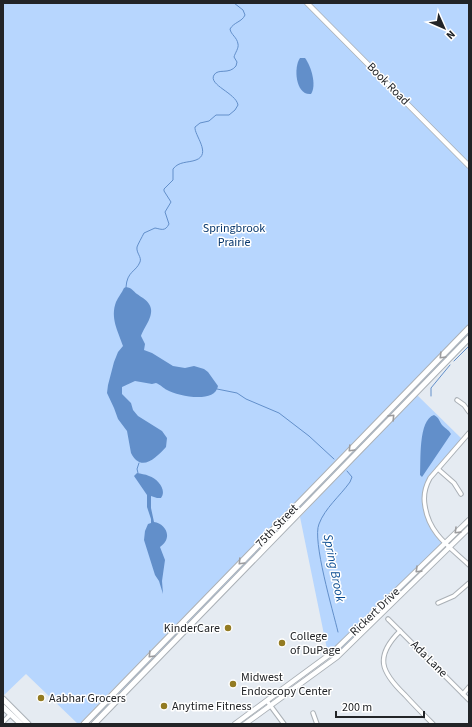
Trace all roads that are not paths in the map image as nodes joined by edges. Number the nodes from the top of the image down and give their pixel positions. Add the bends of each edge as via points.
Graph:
1 (307, 3) edge
2 (469, 166) edge
3 (469, 328) edge
4 (469, 338) edge
5 (457, 400) dead end
6 (469, 412) edge
7 (469, 433) edge
8 (464, 438) junction
9 (468, 441) dead end
10 (438, 469) junction
11 (461, 494) dead end
12 (469, 520) edge
13 (469, 528) edge
14 (446, 543) junction
15 (450, 547) junction
16 (469, 565) edge
17 (469, 583) edge
18 (438, 603) dead end
19 (388, 619) dead end
20 (400, 631) junction
21 (469, 687) edge
22 (463, 694) junction
23 (3, 699) edge
24 (469, 700) edge
25 (267, 701) junction
26 (3, 706) edge
27 (271, 706) junction
28 (313, 713) dead end
29 (10, 714) junction
30 (3, 722) edge
31 (21, 724) edge
32 (28, 724) edge
33 (84, 724) edge
34 (94, 724) edge
35 (235, 724) edge
36 (246, 724) edge
37 (284, 724) edge
38 (317, 724) edge
39 (433, 724) edge

1 - 2 street, Book Road
3 -> 33 main road, 75th Street
34 -> 4 main road, 75th Street
5 - 6 street
7 - 8 street
8 - 9 street
8 - 10 street
10 - 11 street via 454,483
10 - 14 street via 430,478 424,496 430,524
12 -> 14 street, Rickert Drive
13 - 15 street, Rickert Drive
14 - 15 street
14 -> 25 street, Rickert Drive via 333,652
15 - 16 street
15 - 27 street, Rickert Drive via 337,657
17 - 18 street via 451,598
19 - 20 street, Ada Lane
20 - 22 street, Ada Lane
20 - 39 street via 385,650 386,673
21 - 22 street
22 - 24 street, Ada Lane
23 - 32 main road
25 - 27 street
25 - 35 street, Rickert Drive
26 - 29 main road
27 - 36 street, Rickert Drive
27 - 37 street
28 - 38 street
29 - 30 street
29 - 31 main road

